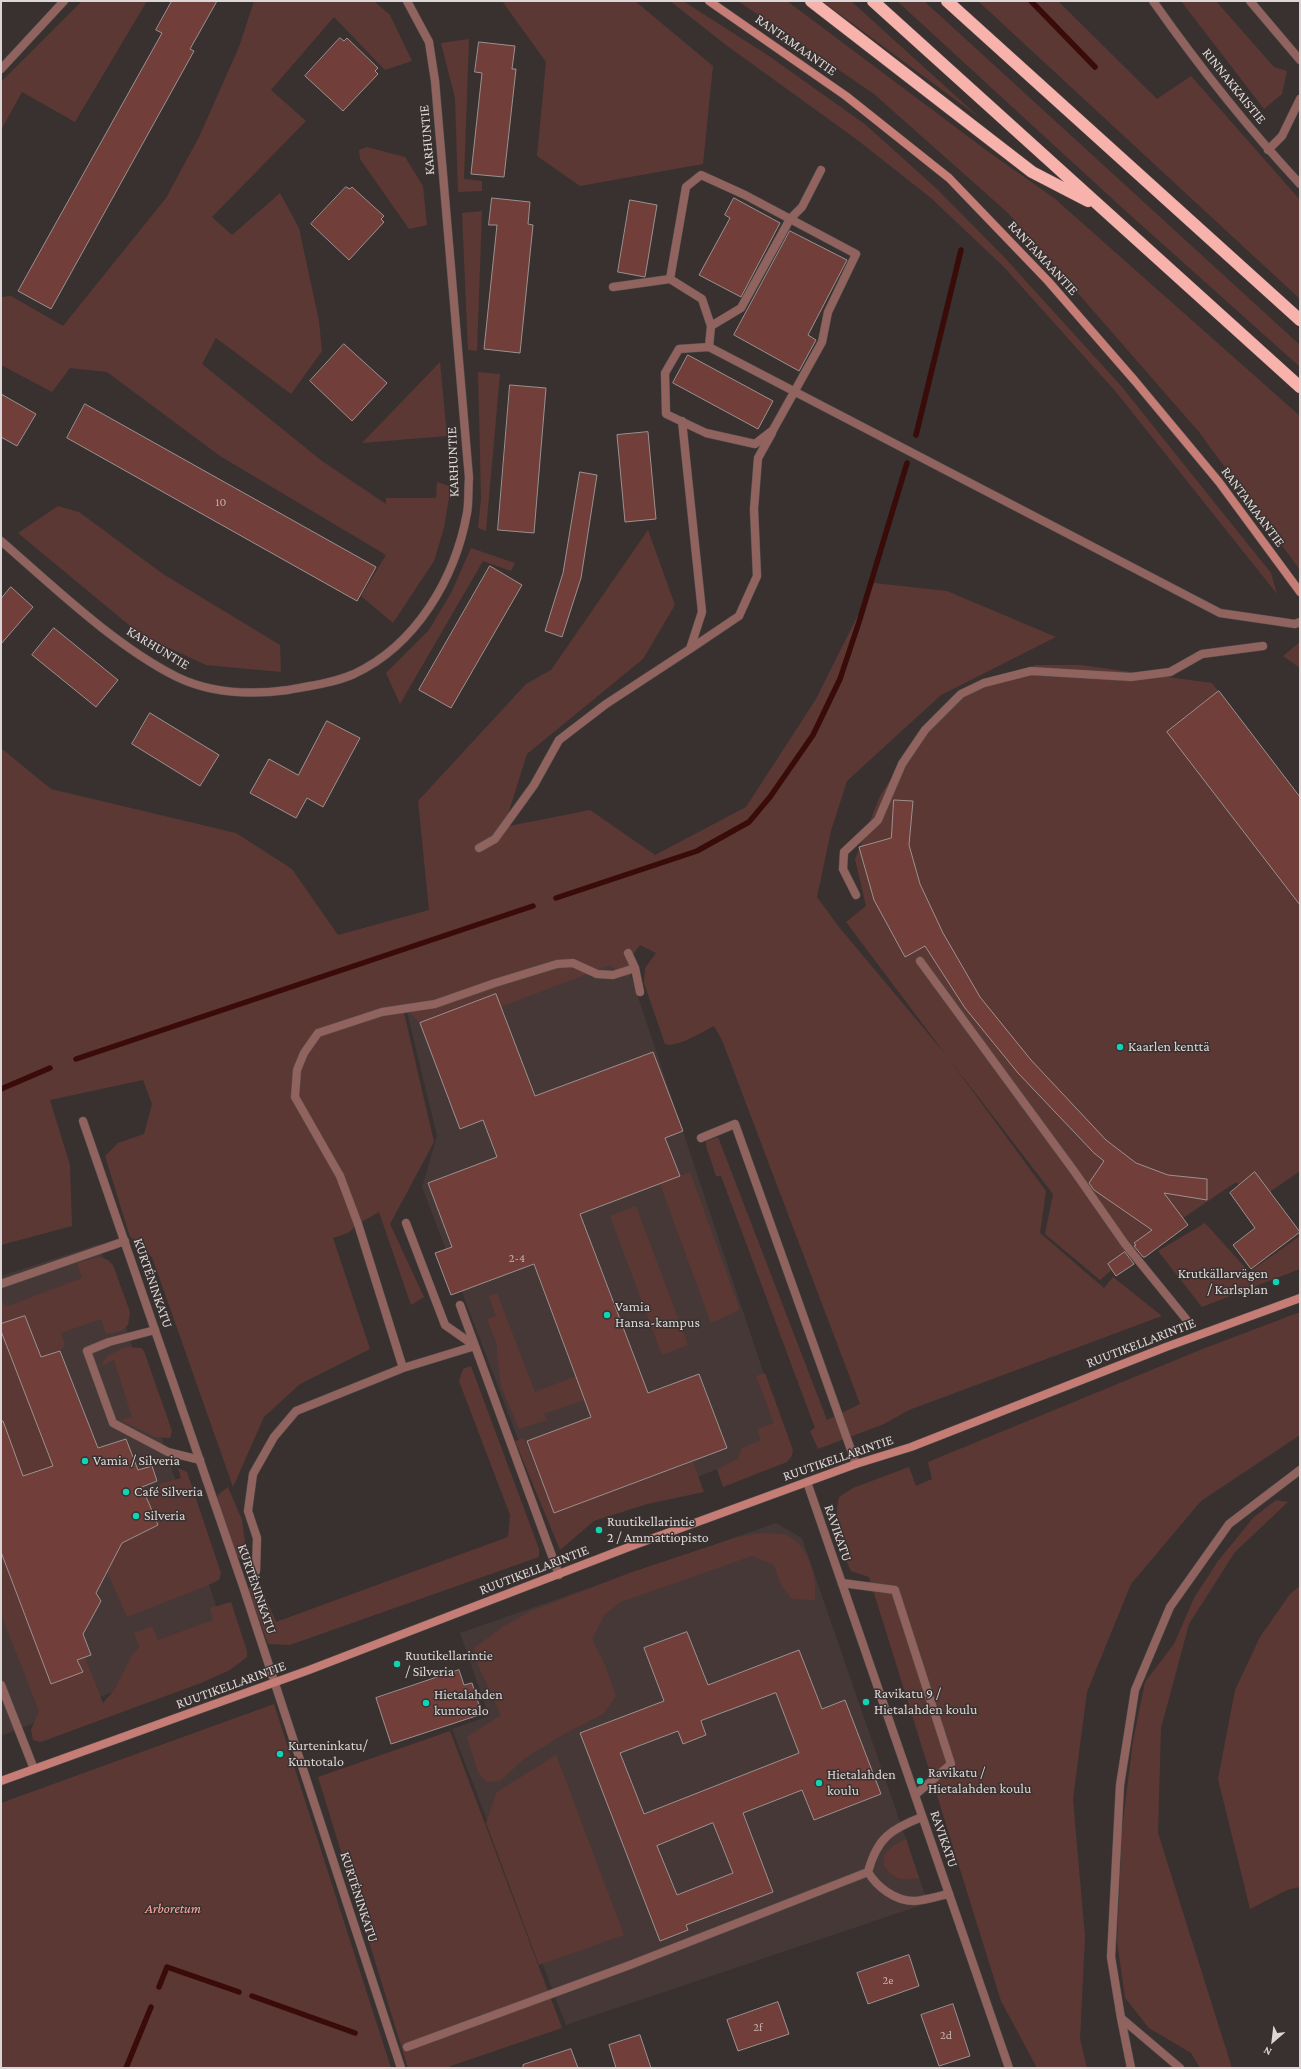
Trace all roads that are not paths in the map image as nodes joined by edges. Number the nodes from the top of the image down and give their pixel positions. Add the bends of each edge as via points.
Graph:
1 (64, 1) edge
2 (407, 1) edge
3 (709, 1) edge
4 (811, 1) edge
5 (873, 1) edge
6 (947, 1) edge
7 (1153, 1) edge
8 (1250, 1) edge
9 (1300, 60) edge
10 (1, 69) edge
11 (1300, 99) edge
12 (1268, 150) junction
13 (821, 170) dead end
14 (1300, 184) edge
15 (1103, 209) junction
16 (790, 219) junction
17 (670, 279) junction
18 (613, 287) dead end
19 (1300, 320) edge
20 (711, 326) junction
21 (709, 347) junction
22 (1300, 387) edge
23 (794, 391) junction
24 (682, 421) junction
25 (773, 430) junction
26 (1, 541) edge
27 (1300, 592) edge
28 (1300, 622) edge
29 (1263, 646) dead end
30 (690, 649) junction
31 (478, 848) dead end
32 (856, 895) dead end
33 (628, 952) dead end
34 (920, 961) dead end
35 (635, 968) junction
36 (640, 992) dead end
37 (83, 1121) dead end
38 (701, 1138) dead end
39 (406, 1223) dead end
40 (125, 1241) junction
41 (1, 1284) edge
42 (1300, 1298) edge
43 (460, 1305) dead end
44 (1186, 1319) dead end
45 (155, 1330) junction
46 (475, 1346) junction
47 (403, 1368) junction
48 (200, 1460) junction
49 (856, 1464) junction
50 (1300, 1470) edge
51 (807, 1482) junction
52 (256, 1571) dead end
53 (559, 1575) junction
54 (842, 1583) junction
55 (275, 1683) junction
56 (1, 1685) edge
57 (34, 1769) junction
58 (1, 1781) edge
59 (915, 1795) junction
60 (922, 1817) junction
61 (868, 1872) junction
62 (949, 1894) junction
63 (1121, 2018) junction
64 (407, 2047) dead end
65 (401, 2068) edge
66 (1009, 2068) edge
67 (1131, 2068) edge
68 (1180, 2068) edge

1 - 10 street
2 - 26 street, KARHUNTIE via 429,42 435,82 469,478 467,512 458,546 443,585 430,607 396,646 353,674 320,685 245,694 207,687 178,677 129,648
3 - 27 main road, RANTAMAANTIE via 846,96 949,178 1048,281 1135,381 1219,482
4 - 15 highway via 1032,172
5 - 15 highway
6 - 19 highway
7 - 12 street, RINNAKKAISTIE via 1182,43
8 - 9 street
11 - 12 street via 1282,136
12 - 14 street, RINNAKKAISTIE
13 - 16 street via 802,207
15 - 22 highway
16 - 17 street via 701,175 686,187
16 - 20 street via 741,308
16 - 23 street via 856,254 828,312 822,342
17 - 18 street
17 - 20 street via 702,299
20 - 21 street
21 - 23 street
21 - 24 street via 679,349 664,373 666,414
23 - 25 street
23 - 28 street via 1220,613 1295,624
24 - 25 street via 706,433 755,444
24 - 30 street via 702,612
25 - 30 street via 758,458 754,509 757,576 739,616
29 - 32 street via 1202,654 1170,672 1131,677 1031,671 984,683 962,694 925,730 902,764 878,820 844,852 843,869
30 - 31 street via 606,704 559,740 534,785 495,839
33 - 35 street
34 - 44 street via 1125,1244
35 - 36 street
35 - 47 street via 613,976 597,974 573,963 557,964 435,1004 382,1012 318,1033 304,1053 297,1070 295,1098 340,1176 358,1224
37 - 40 street, KURTÉNINKATU
38 - 49 street via 735,1124
39 - 46 street via 446,1325
40 - 41 street
40 - 45 street, KURTÉNINKATU
42 - 49 main road, RUUTIKELLARINTIE via 1166,1347 911,1447
43 - 46 street
45 - 48 street, KURTÉNINKATU
45 - 48 street via 109,1342 87,1351 113,1423 168,1452
46 - 47 street
46 - 53 street
47 - 52 street via 296,1411 274,1437 254,1474 248,1511 257,1538
48 - 55 street, KURTÉNINKATU
49 - 51 main road, RUUTIKELLARINTIE
50 - 63 street via 1229,1524 1170,1607 1135,1690 1120,1785 1111,1957
51 - 53 main road, RUUTIKELLARINTIE
51 - 54 street, RAVIKATU
53 - 55 main road, RUUTIKELLARINTIE
54 - 59 street, RAVIKATU
54 - 59 street via 895,1590 951,1764
55 - 57 main road, RUUTIKELLARINTIE
55 - 65 street, KURTÉNINKATU
56 - 57 street
57 - 58 main road, RUUTIKELLARINTIE
59 - 60 street, RAVIKATU
60 - 61 street via 900,1826 886,1838 873,1854
60 - 62 street, RAVIKATU
61 - 62 street via 887,1893 913,1901
61 - 64 street via 630,1965
62 - 66 street, RAVIKATU
63 - 67 street
63 - 68 street

